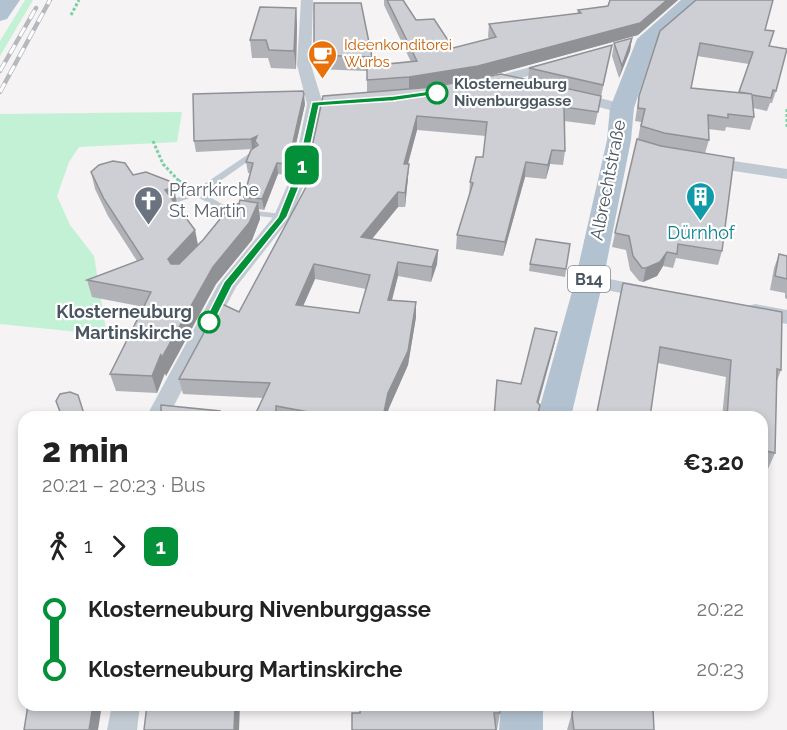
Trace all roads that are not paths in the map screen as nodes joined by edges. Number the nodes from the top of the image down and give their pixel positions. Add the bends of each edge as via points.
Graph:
1 (10, 0) edge
2 (307, 0) edge
3 (693, 0) edge
4 (0, 15) edge
5 (647, 39) junction
6 (624, 46) edge
7 (568, 61) edge
8 (501, 80) junction
9 (470, 86) edge
10 (536, 88) edge
11 (559, 93) edge
12 (622, 108) junction
13 (253, 155) edge
14 (686, 158) edge
15 (787, 174) edge
16 (197, 193) junction
17 (178, 199) dead end
18 (282, 217) junction
19 (589, 281) junction
20 (670, 296) edge
21 (740, 309) edge
22 (787, 317) edge
23 (160, 411) edge
24 (556, 411) edge
25 (125, 711) edge
26 (522, 711) edge
27 (122, 730) edge
28 (520, 730) edge

1 - 4 main road
2 - 18 street via 304,65 321,104 301,172
3 - 5 main road, Albrechtstraße / B14
5 - 6 street
5 - 12 main road, Albrechtstraße / B14
7 - 8 street
8 - 9 street
8 - 10 street
11 - 12 street
12 - 19 main road, Albrechtstraße / B14 via 629,143
13 - 16 lane
14 - 15 street
16 - 17 lane
16 - 18 lane via 224,214
18 - 23 street via 228,285
19 - 20 street
19 - 24 main road, Albrechtstraße / B14
21 - 22 street
25 - 27 street
26 - 28 main road

